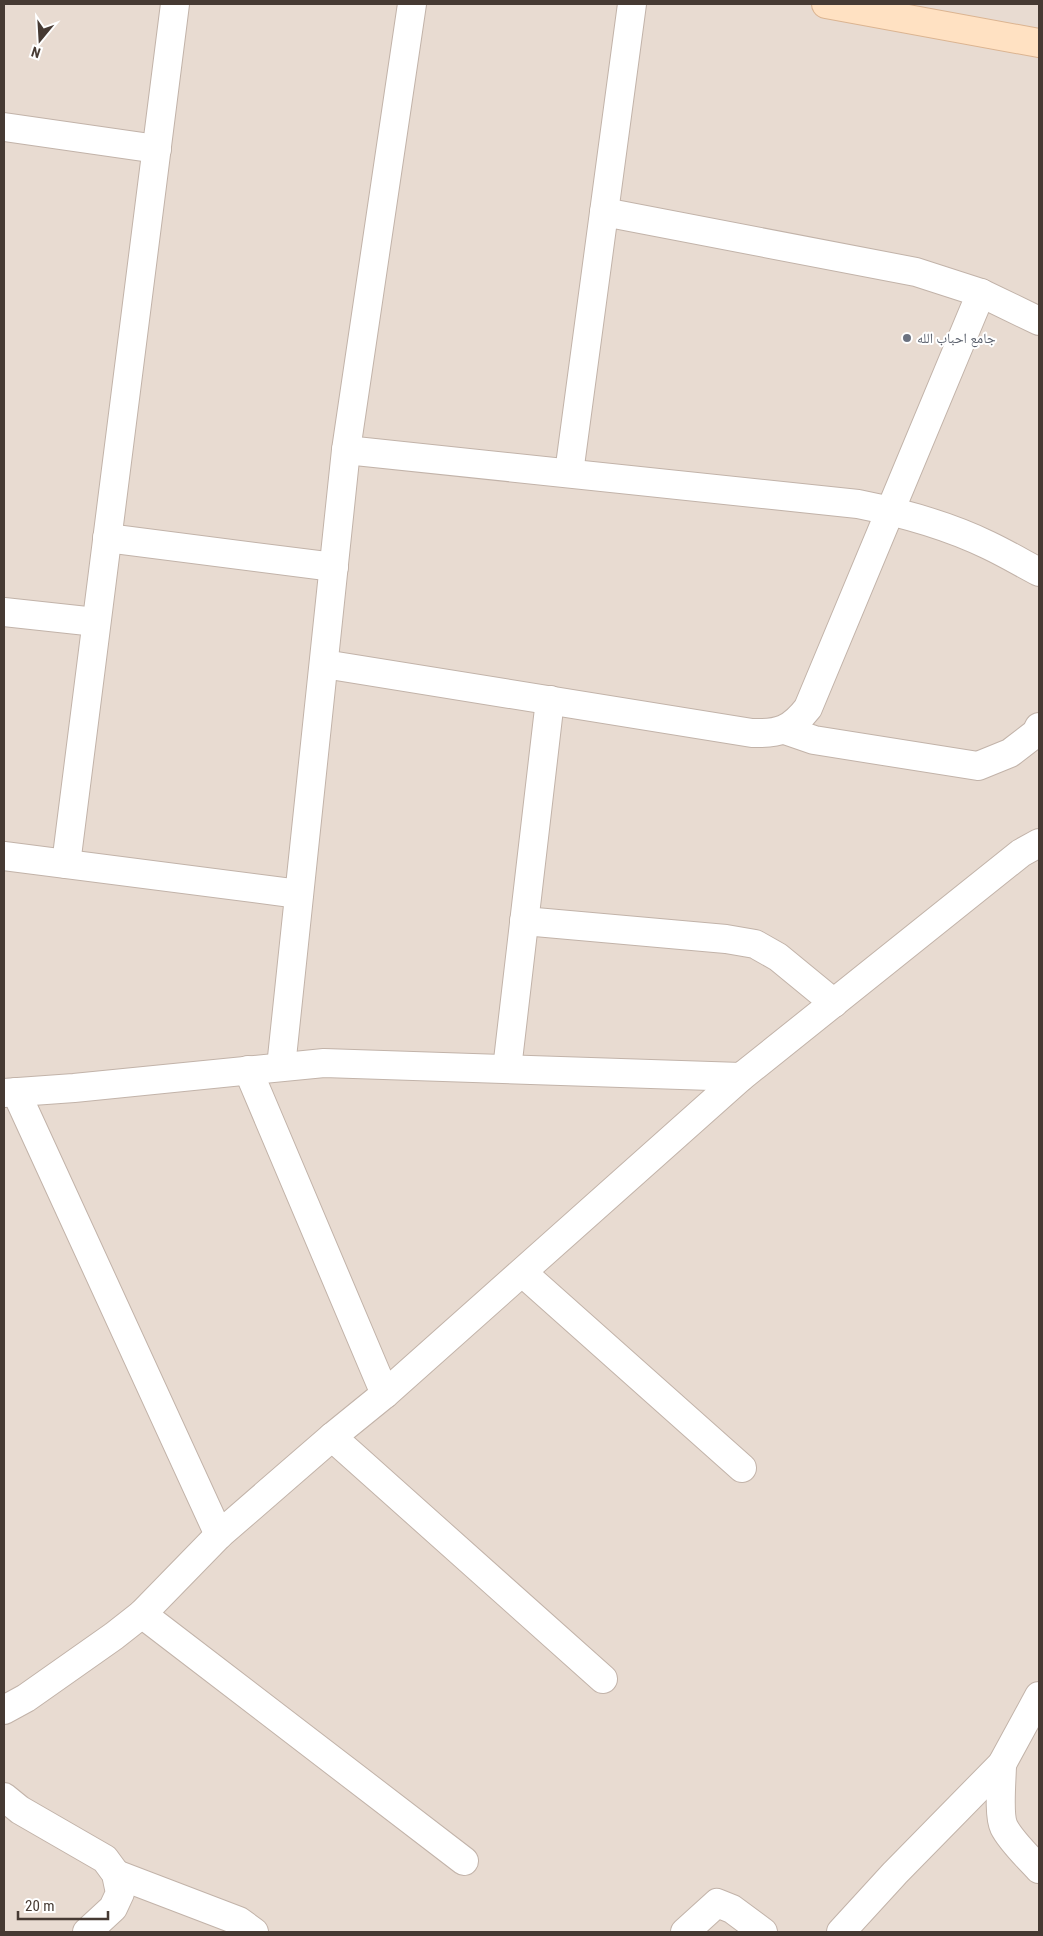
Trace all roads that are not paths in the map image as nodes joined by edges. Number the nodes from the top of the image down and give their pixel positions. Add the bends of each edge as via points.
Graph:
1 (175, 4) edge
2 (412, 4) edge
3 (632, 4) edge
4 (826, 4) edge
5 (1039, 43) edge
6 (4, 126) edge
7 (157, 149) junction
8 (604, 212) junction
9 (981, 293) junction
10 (1039, 321) edge
11 (346, 450) junction
12 (570, 473) junction
13 (891, 510) junction
14 (107, 538) junction
15 (334, 567) junction
16 (1039, 572) edge
17 (4, 612) edge
18 (96, 622) junction
19 (324, 664) junction
20 (550, 700) junction
21 (785, 730) junction
22 (1038, 731) edge
23 (1039, 843) edge
24 (4, 856) edge
25 (66, 864) junction
26 (299, 894) junction
27 (524, 921) junction
28 (834, 1003) junction
29 (280, 1067) junction
30 (507, 1069) junction
31 (248, 1070) junction
32 (741, 1077) junction
33 (10, 1093) edge
34 (523, 1273) junction
35 (385, 1394) junction
36 (332, 1437) junction
37 (742, 1468) dead end
38 (219, 1535) junction
39 (142, 1614) junction
40 (603, 1679) dead end
41 (1039, 1696) edge
42 (4, 1710) edge
43 (1002, 1764) junction
44 (4, 1797) edge
45 (464, 1861) dead end
46 (1039, 1869) edge
47 (116, 1874) junction
48 (87, 1932) edge
49 (254, 1932) edge
50 (685, 1932) edge
51 (763, 1932) edge
52 (841, 1932) edge

1 - 7 street
2 - 11 street
3 - 8 street
4 - 5 main road
6 - 7 street
7 - 14 street
8 - 9 street via 916,272
8 - 12 street
9 - 10 street
9 - 13 street
11 - 12 street
11 - 15 street
12 - 13 street
13 - 16 street via 987,544
13 - 21 street via 808,708 799,721
14 - 15 street
14 - 18 street
15 - 19 street
17 - 18 street
18 - 25 street
19 - 20 street
19 - 26 street
20 - 21 street via 752,733 769,734
20 - 27 street
21 - 22 street via 814,740 978,766 1010,753
23 - 28 street via 1020,853
24 - 25 street
25 - 26 street
26 - 29 street
27 - 28 street via 755,944 778,957
27 - 30 street
28 - 32 street
29 - 30 street via 324,1063
29 - 31 street
30 - 32 street
31 - 33 street
31 - 35 street
32 - 34 street
33 - 38 street
34 - 35 street
34 - 37 street
35 - 36 street
36 - 38 street
36 - 40 street
38 - 39 street
39 - 42 street via 42,1687
39 - 45 street
41 - 43 street
43 - 46 street via 1003,1826
43 - 52 street
44 - 47 street via 20,1810 105,1859
47 - 48 street via 120,1893 113,1908
47 - 49 street via 239,1921
50 - 51 street via 717,1903 732,1909

